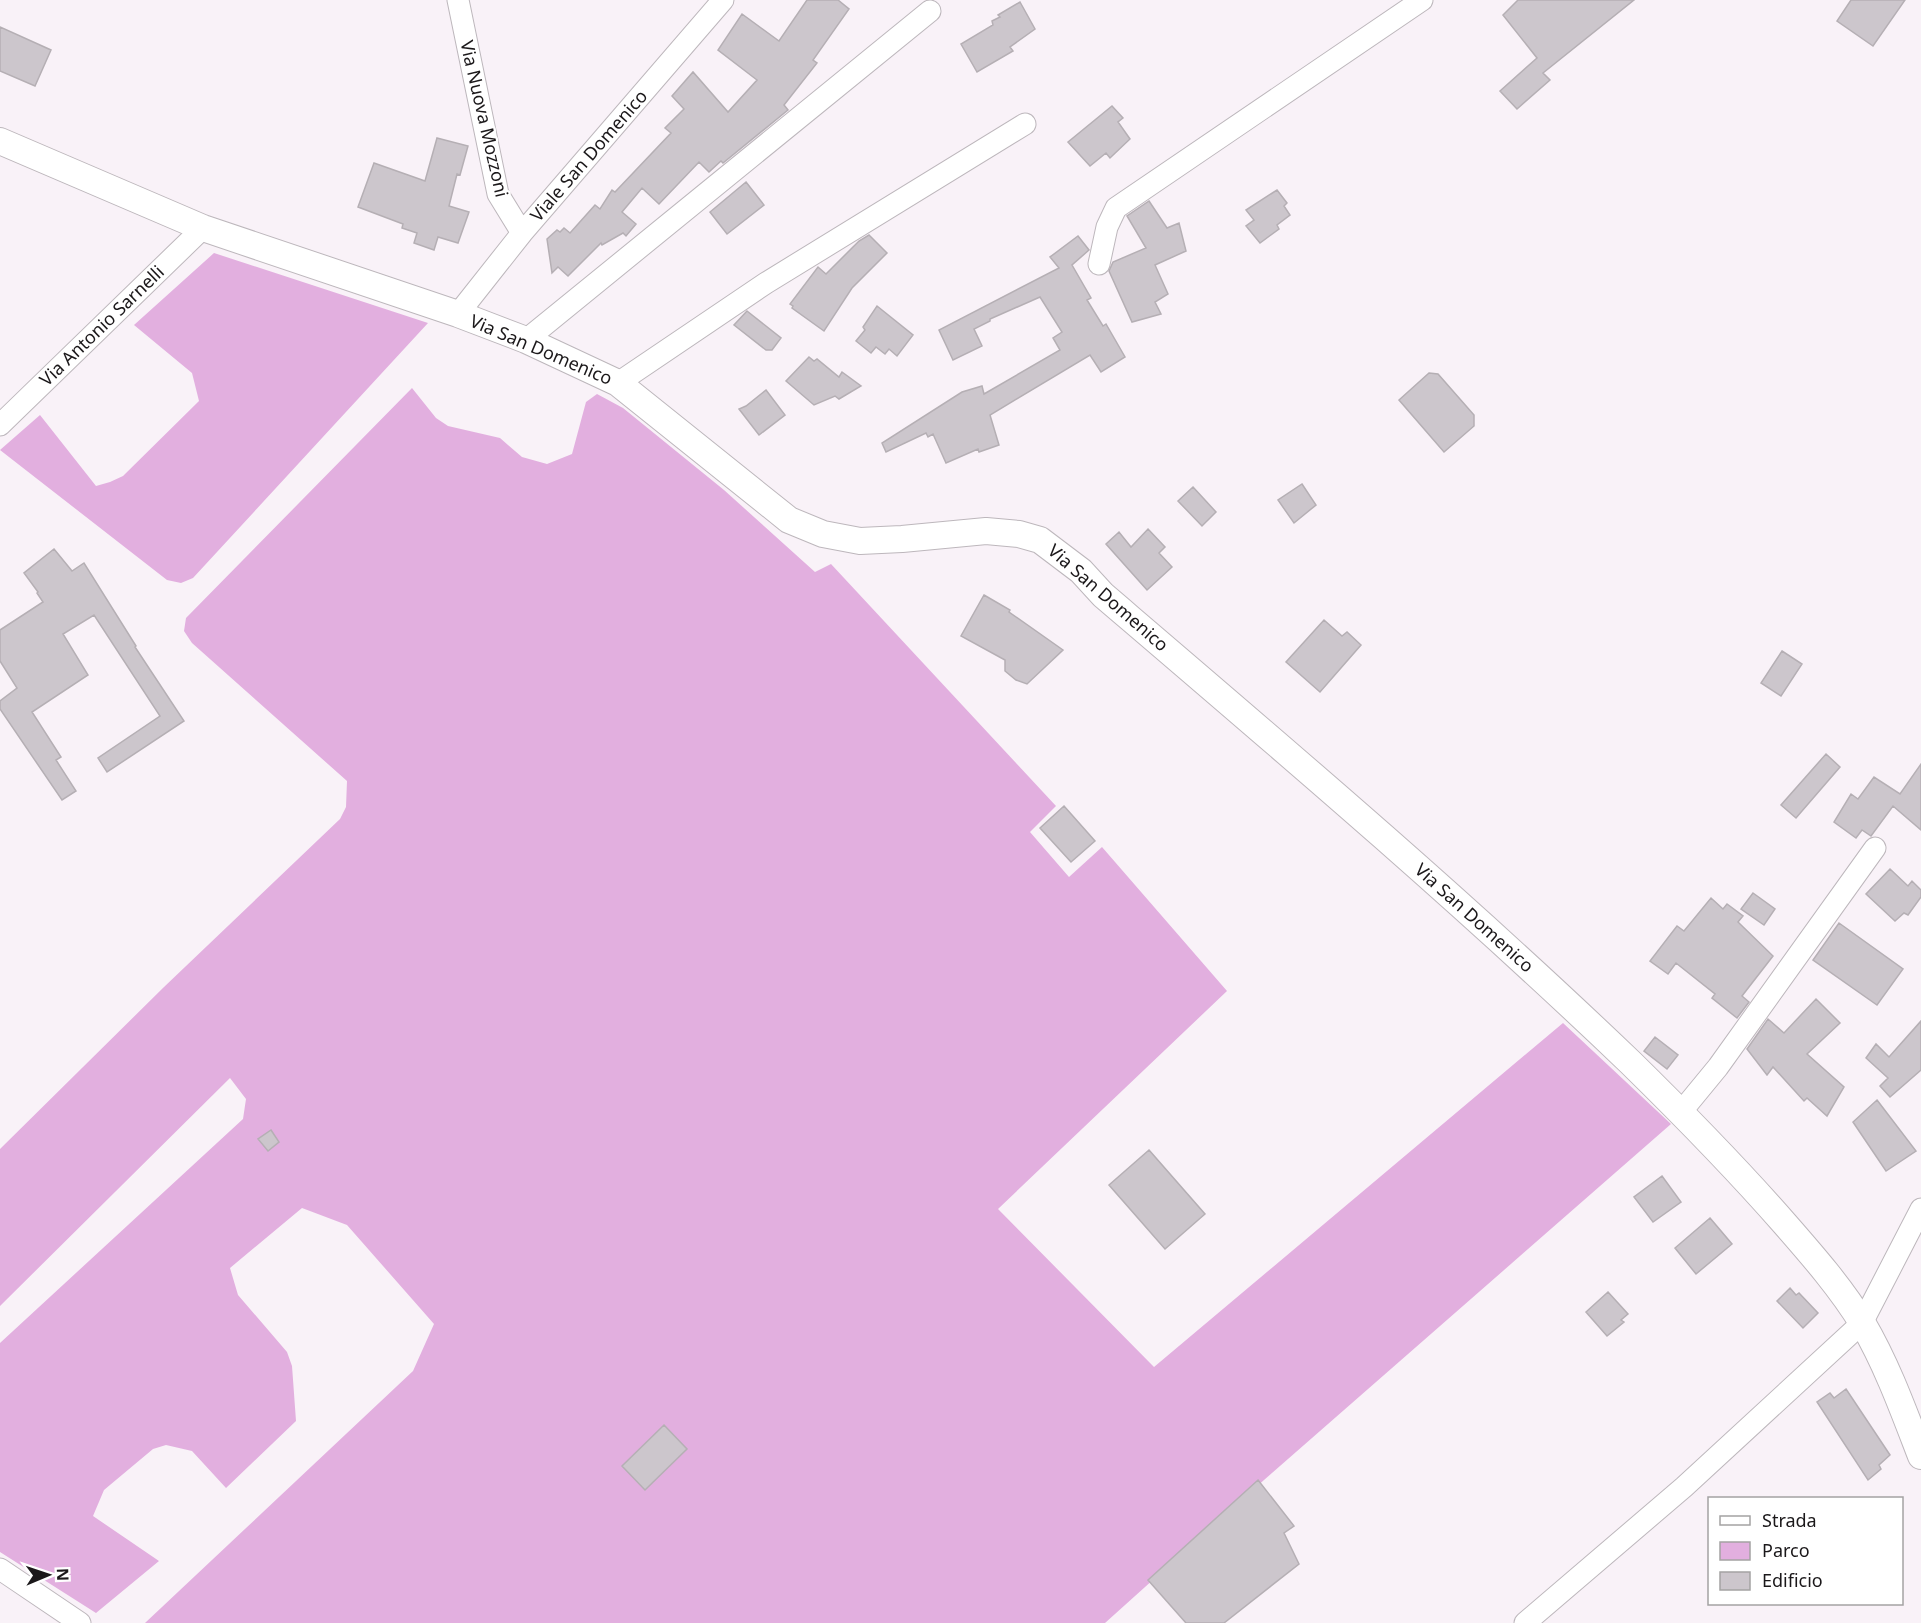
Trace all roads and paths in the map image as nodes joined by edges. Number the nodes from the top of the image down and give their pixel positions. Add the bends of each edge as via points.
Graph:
1 (458, 0) edge
2 (723, 0) edge
3 (1422, 0) edge
4 (930, 11) dead end
5 (1025, 124) dead end
6 (0, 141) edge
7 (203, 228) junction
8 (522, 234) junction
9 (1099, 264) dead end
10 (458, 314) junction
11 (525, 340) junction
12 (618, 383) junction
13 (0, 424) edge
14 (1875, 848) dead end
15 (1681, 1112) junction
16 (1921, 1209) edge
17 (1862, 1323) junction
18 (1921, 1456) edge
19 (0, 1569) edge
20 (80, 1623) edge
21 (1525, 1623) edge

1 - 8 street, Via Nuova Mozzoni via 498,194
2 - 8 street, Viale San Domenico
3 - 9 street via 1116,208 1107,227
4 - 11 street
5 - 12 street via 766,283
6 - 7 street, Via San Domenico
7 - 10 street, Via San Domenico
7 - 13 street, Via Antonio Sarnelli
8 - 10 street, Viale San Domenico
10 - 11 street, Via San Domenico
11 - 12 street, Via San Domenico
12 - 15 street, Via San Domenico via 789,520 823,534 860,541 986,531 1040,540 1081,571 1103,595 1485,928
14 - 15 street via 1718,1067
15 - 17 street, Via San Domenico via 1810,1252
16 - 17 street
17 - 18 street, Via San Domenico via 1881,1358
17 - 21 street via 1684,1487
19 - 20 street

